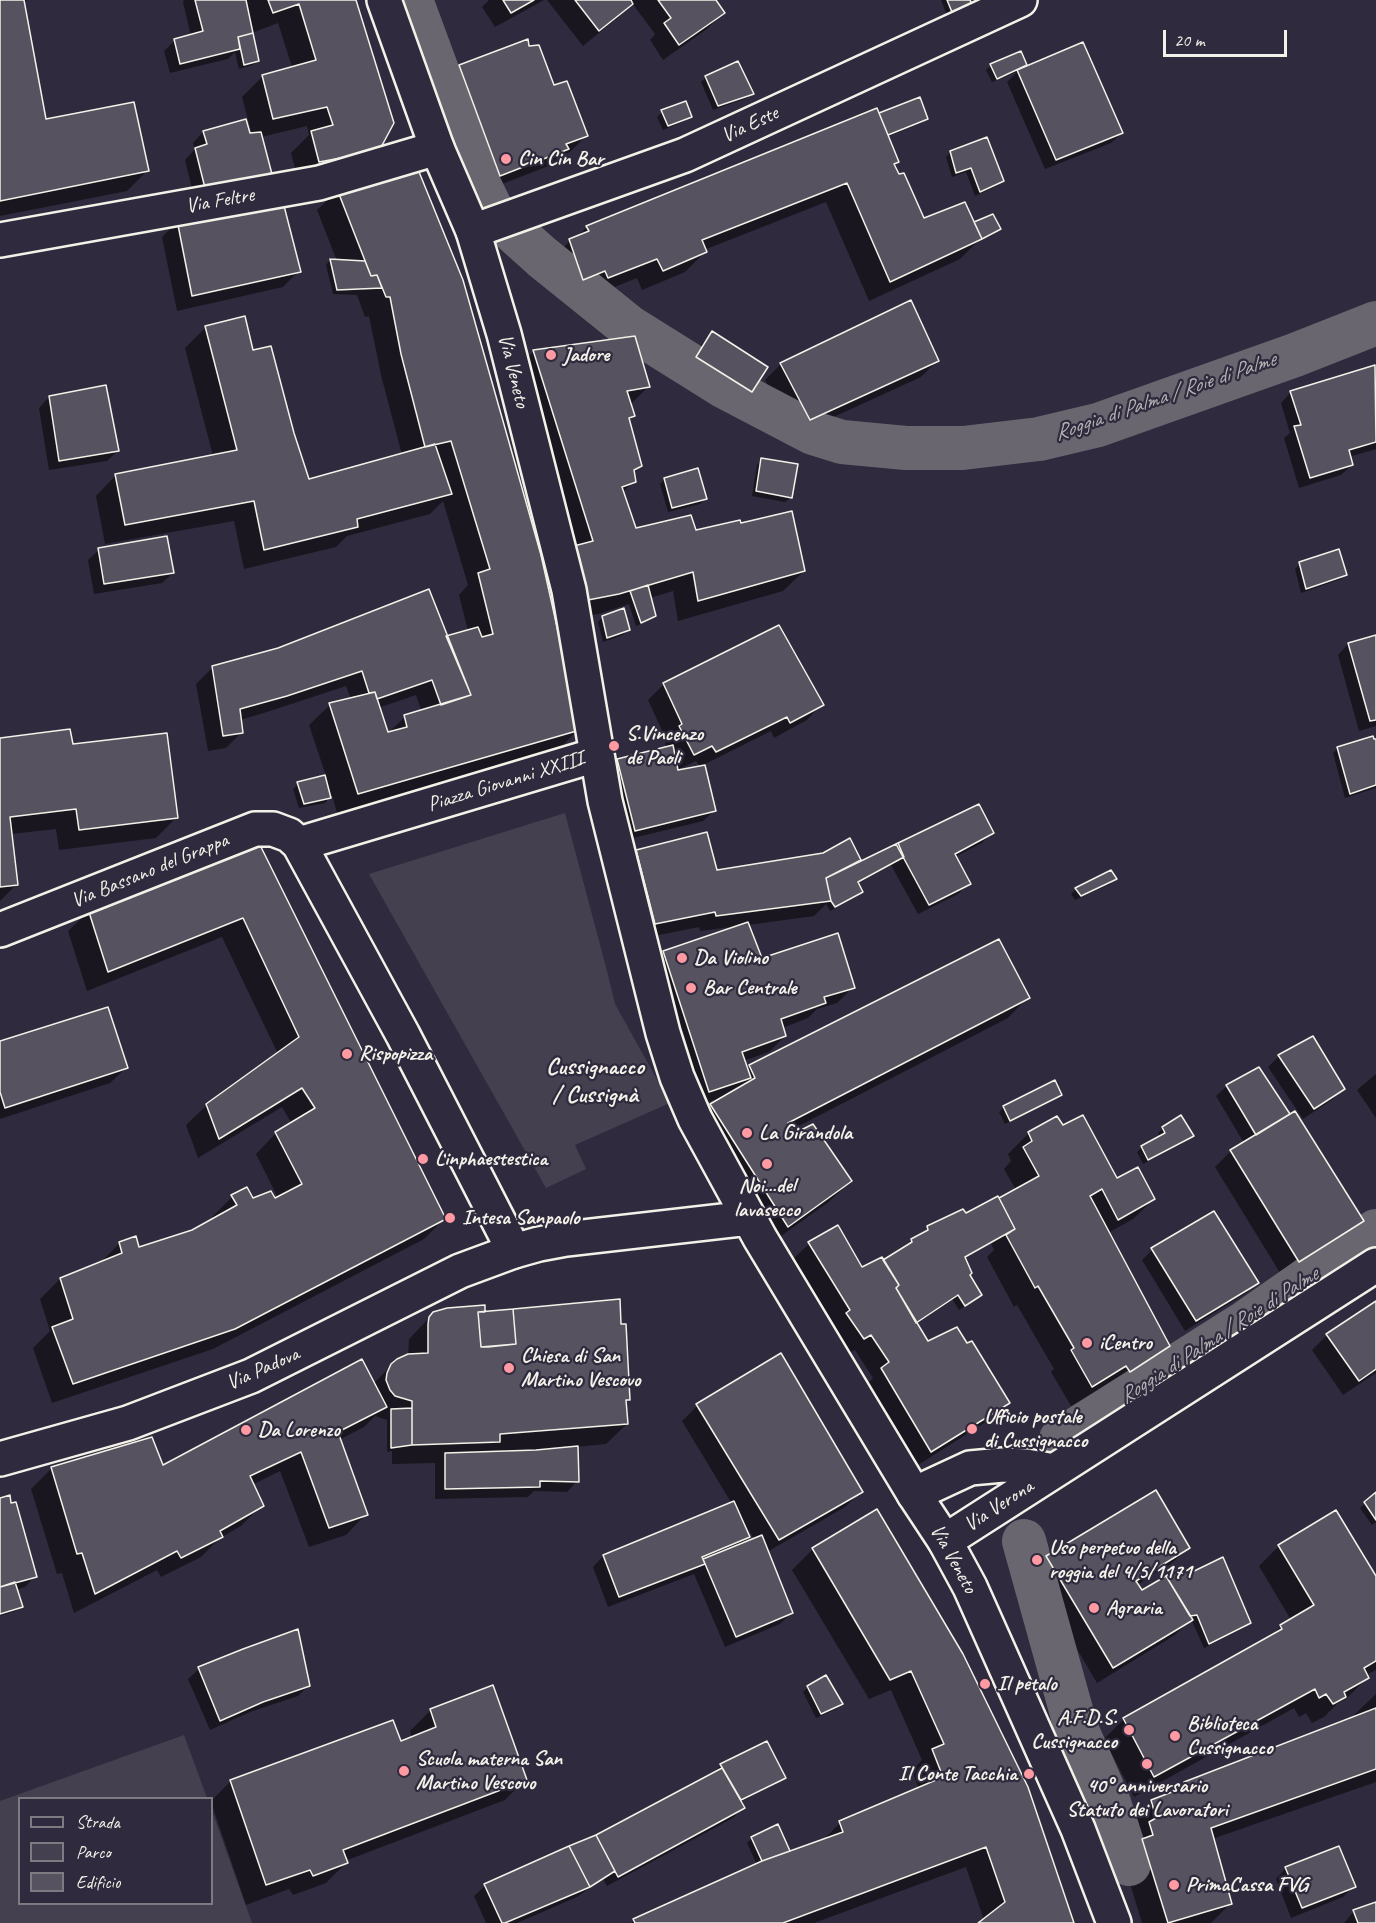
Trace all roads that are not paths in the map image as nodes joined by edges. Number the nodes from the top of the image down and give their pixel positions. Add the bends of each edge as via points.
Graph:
1 (384, 0) edge
2 (1020, 0) edge
3 (437, 148) junction
4 (479, 229) junction
5 (0, 240) edge
6 (596, 755) junction
7 (299, 844) junction
8 (0, 930) edge
9 (749, 1218) junction
10 (514, 1251) junction
11 (1376, 1265) edge
12 (0, 1459) edge
13 (1054, 1471) junction
14 (914, 1494) junction
15 (945, 1541) junction
16 (1114, 1923) edge

1 - 3 street, Via Veneto
2 - 4 street, Via Este via 685,155
3 - 4 street, Via Veneto
3 - 5 street, Via Feltre via 319,183
4 - 6 street, Via Veneto via 569,590
6 - 7 street, Piazza Giovanni XXIII
6 - 9 street, Piazza Giovanni XXIII via 677,1077 695,1119
7 - 8 street, Via Bassano del Grappa via 273,829 255,829
7 - 10 street
9 - 10 street via 566,1239
9 - 14 street, Via Veneto
10 - 12 street, Via Padova via 460,1272 251,1376 128,1423
11 - 13 street, Via Verona
13 - 14 street, Via Verona via 1003,1465 970,1468
13 - 15 street, Via Verona
14 - 15 street, Via Veneto
15 - 16 street, Via Veneto via 970,1587 1074,1819

